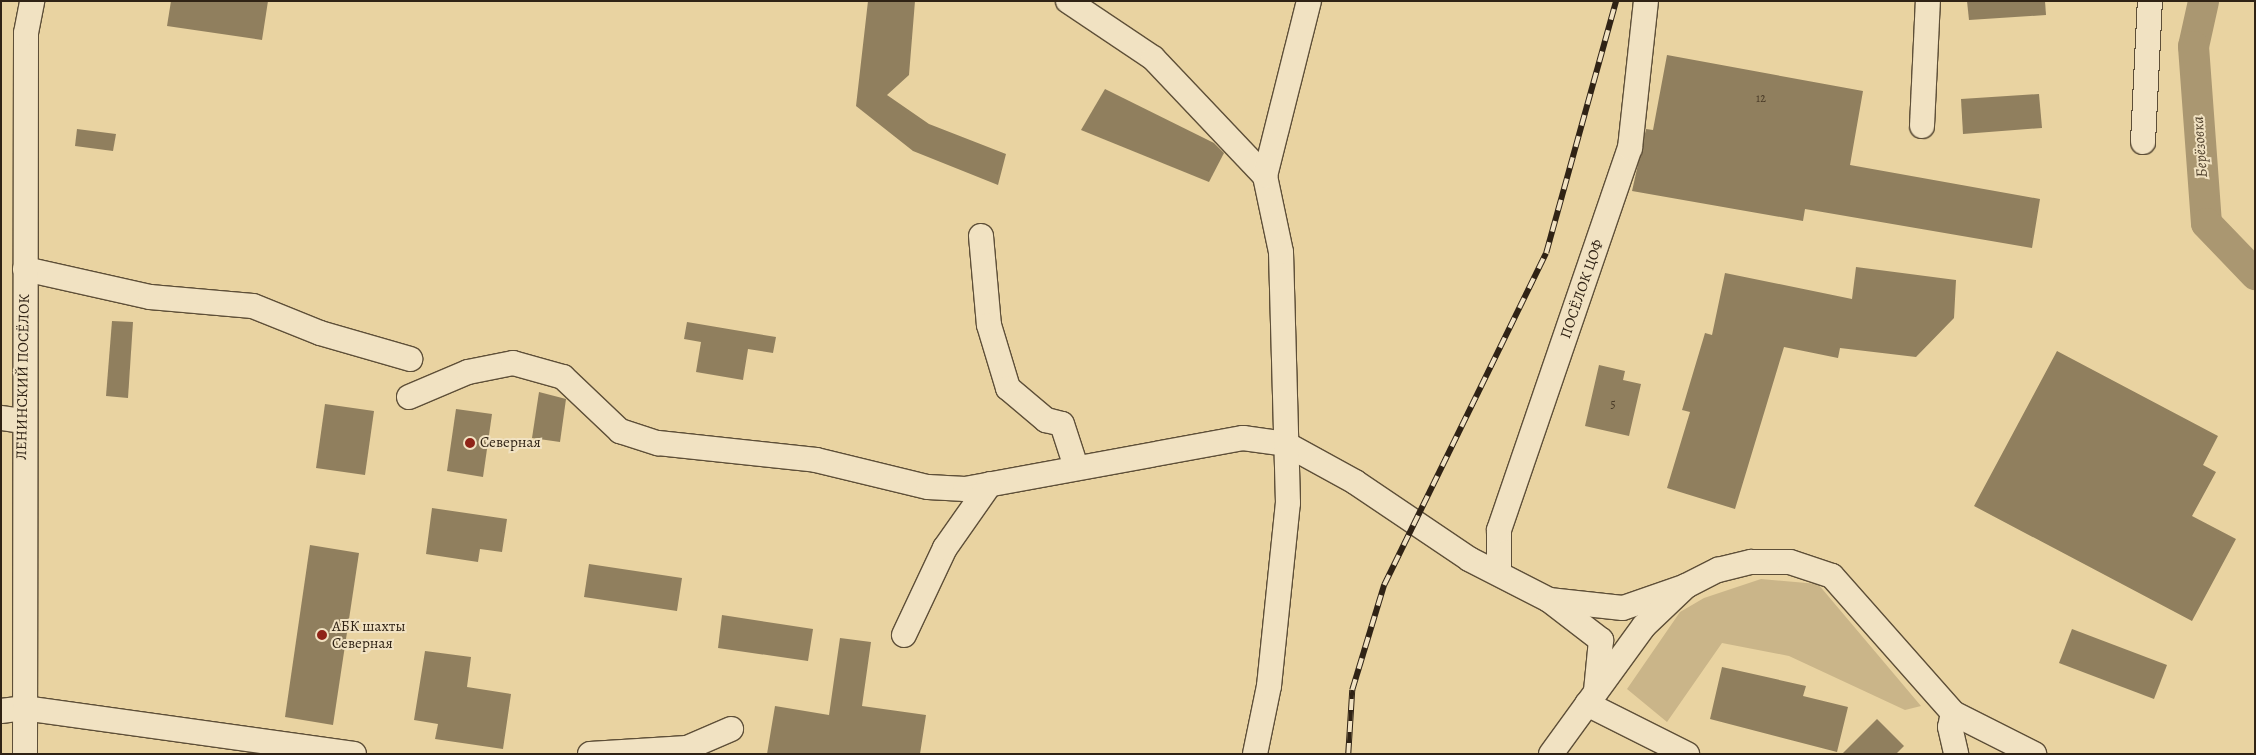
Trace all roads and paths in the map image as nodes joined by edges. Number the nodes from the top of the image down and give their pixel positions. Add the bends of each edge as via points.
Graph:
1 (32, 1) edge
2 (1068, 1) edge
3 (1309, 1) edge
4 (1646, 1) edge
5 (1928, 1) edge
6 (2150, 1) edge
7 (1922, 126) dead end
8 (2143, 142) dead end
9 (1264, 176) junction
10 (980, 236) dead end
11 (25, 269) junction
12 (410, 359) dead end
13 (409, 397) dead end
14 (12, 420) edge
15 (1286, 444) junction
16 (1076, 467) junction
17 (990, 484) junction
18 (1499, 573) junction
19 (1686, 586) junction
20 (1548, 600) junction
21 (904, 635) dead end
22 (1591, 698) junction
23 (13, 710) edge
24 (1953, 713) junction
25 (731, 729) dead end
26 (25, 754) edge
27 (354, 754) edge
28 (590, 754) edge
29 (1255, 754) edge
30 (1551, 754) edge
31 (1687, 754) edge
32 (1956, 754) edge
33 (2034, 754) edge

1 - 11 street, ЛЕНИНСКИЙ ПОСЁЛОК via 26,33
2 - 9 street via 1154,58
3 - 9 street
4 - 18 street, ПОСЁЛОК ЦОФ via 1630,148 1499,530
5 - 7 street
6 - 8 street
9 - 15 street via 1282,252
10 - 16 street via 989,325 1008,388 1046,420 1062,424
11 - 12 street via 150,297 253,306 320,333
11 - 14 street, ЛЕНИНСКИЙ ПОСЁЛОК
13 - 17 street via 468,372 513,363 563,377 620,431 658,442 816,460 928,487 965,489
14 - 23 street, ЛЕНИНСКИЙ ПОСЁЛОК
15 - 16 street via 1243,438
15 - 18 street via 1355,482 1468,560
15 - 29 street via 1288,503 1279,608
16 - 17 street
17 - 21 street via 945,548
18 - 20 street
19 - 20 street via 1623,608
19 - 22 street via 1644,626
19 - 24 street via 1718,570 1751,562 1790,562 1832,576
20 - 22 street via 1601,640
22 - 30 street
22 - 31 street
23 - 26 street, ЛЕНИНСКИЙ ПОСЁЛОК
23 - 27 street
24 - 32 street via 1950,728
24 - 33 street via 2002,742
25 - 28 street via 687,748

